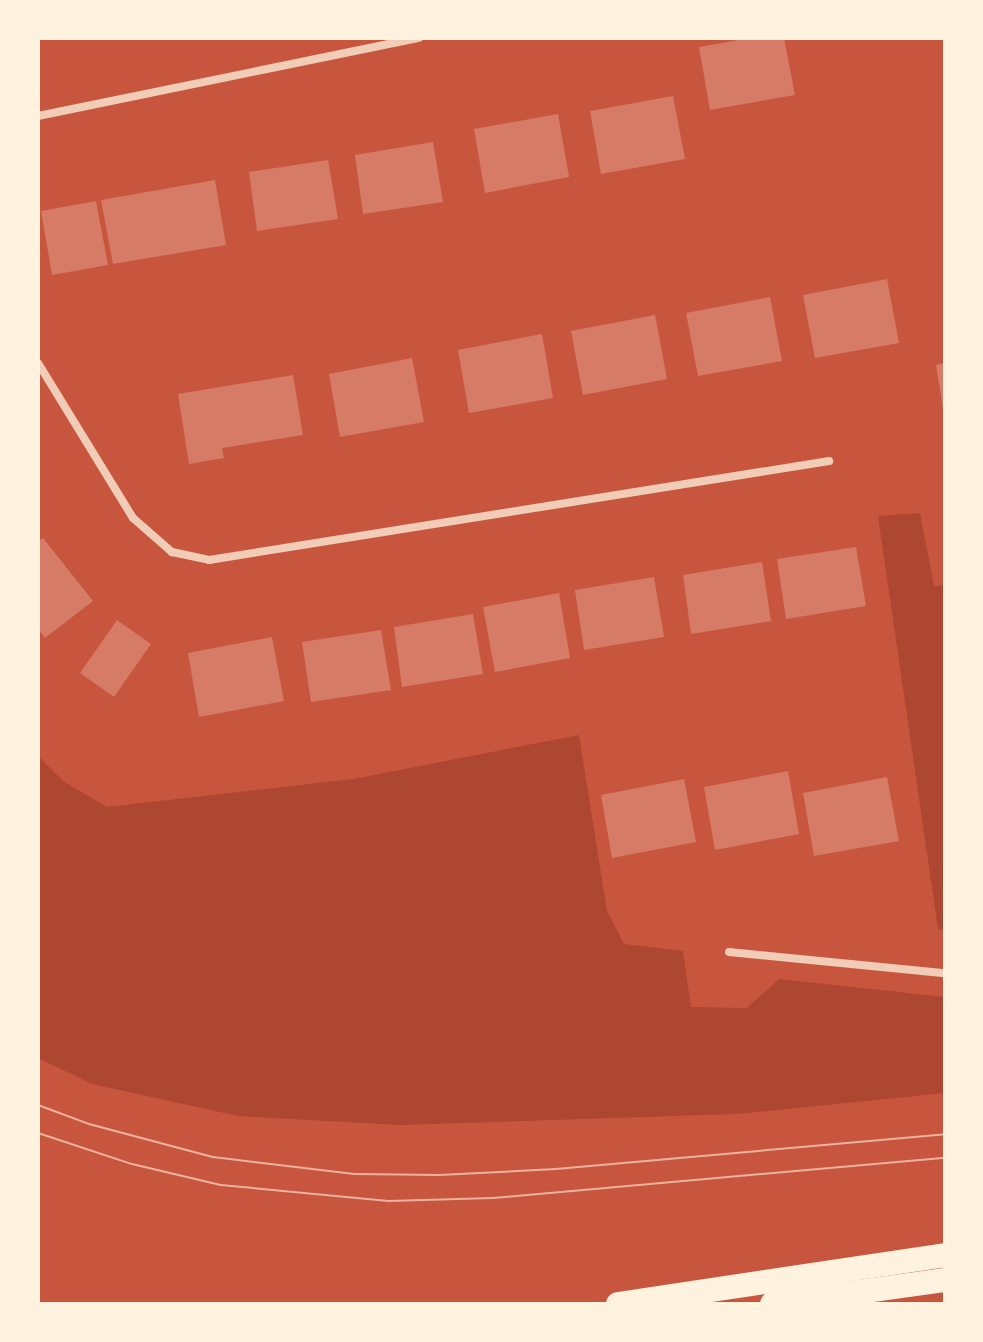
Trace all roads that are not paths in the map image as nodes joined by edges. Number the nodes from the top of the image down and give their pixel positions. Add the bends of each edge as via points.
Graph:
1 (419, 38) edge
2 (38, 116) edge
3 (38, 363) edge
4 (829, 461) dead end
5 (729, 952) dead end
6 (945, 973) edge
7 (945, 1255) edge
8 (945, 1280) edge
9 (618, 1304) edge
10 (772, 1304) edge

1 - 2 street
3 - 4 street via 133,518 172,552 209,560
5 - 6 street
7 - 9 highway
8 - 10 highway

